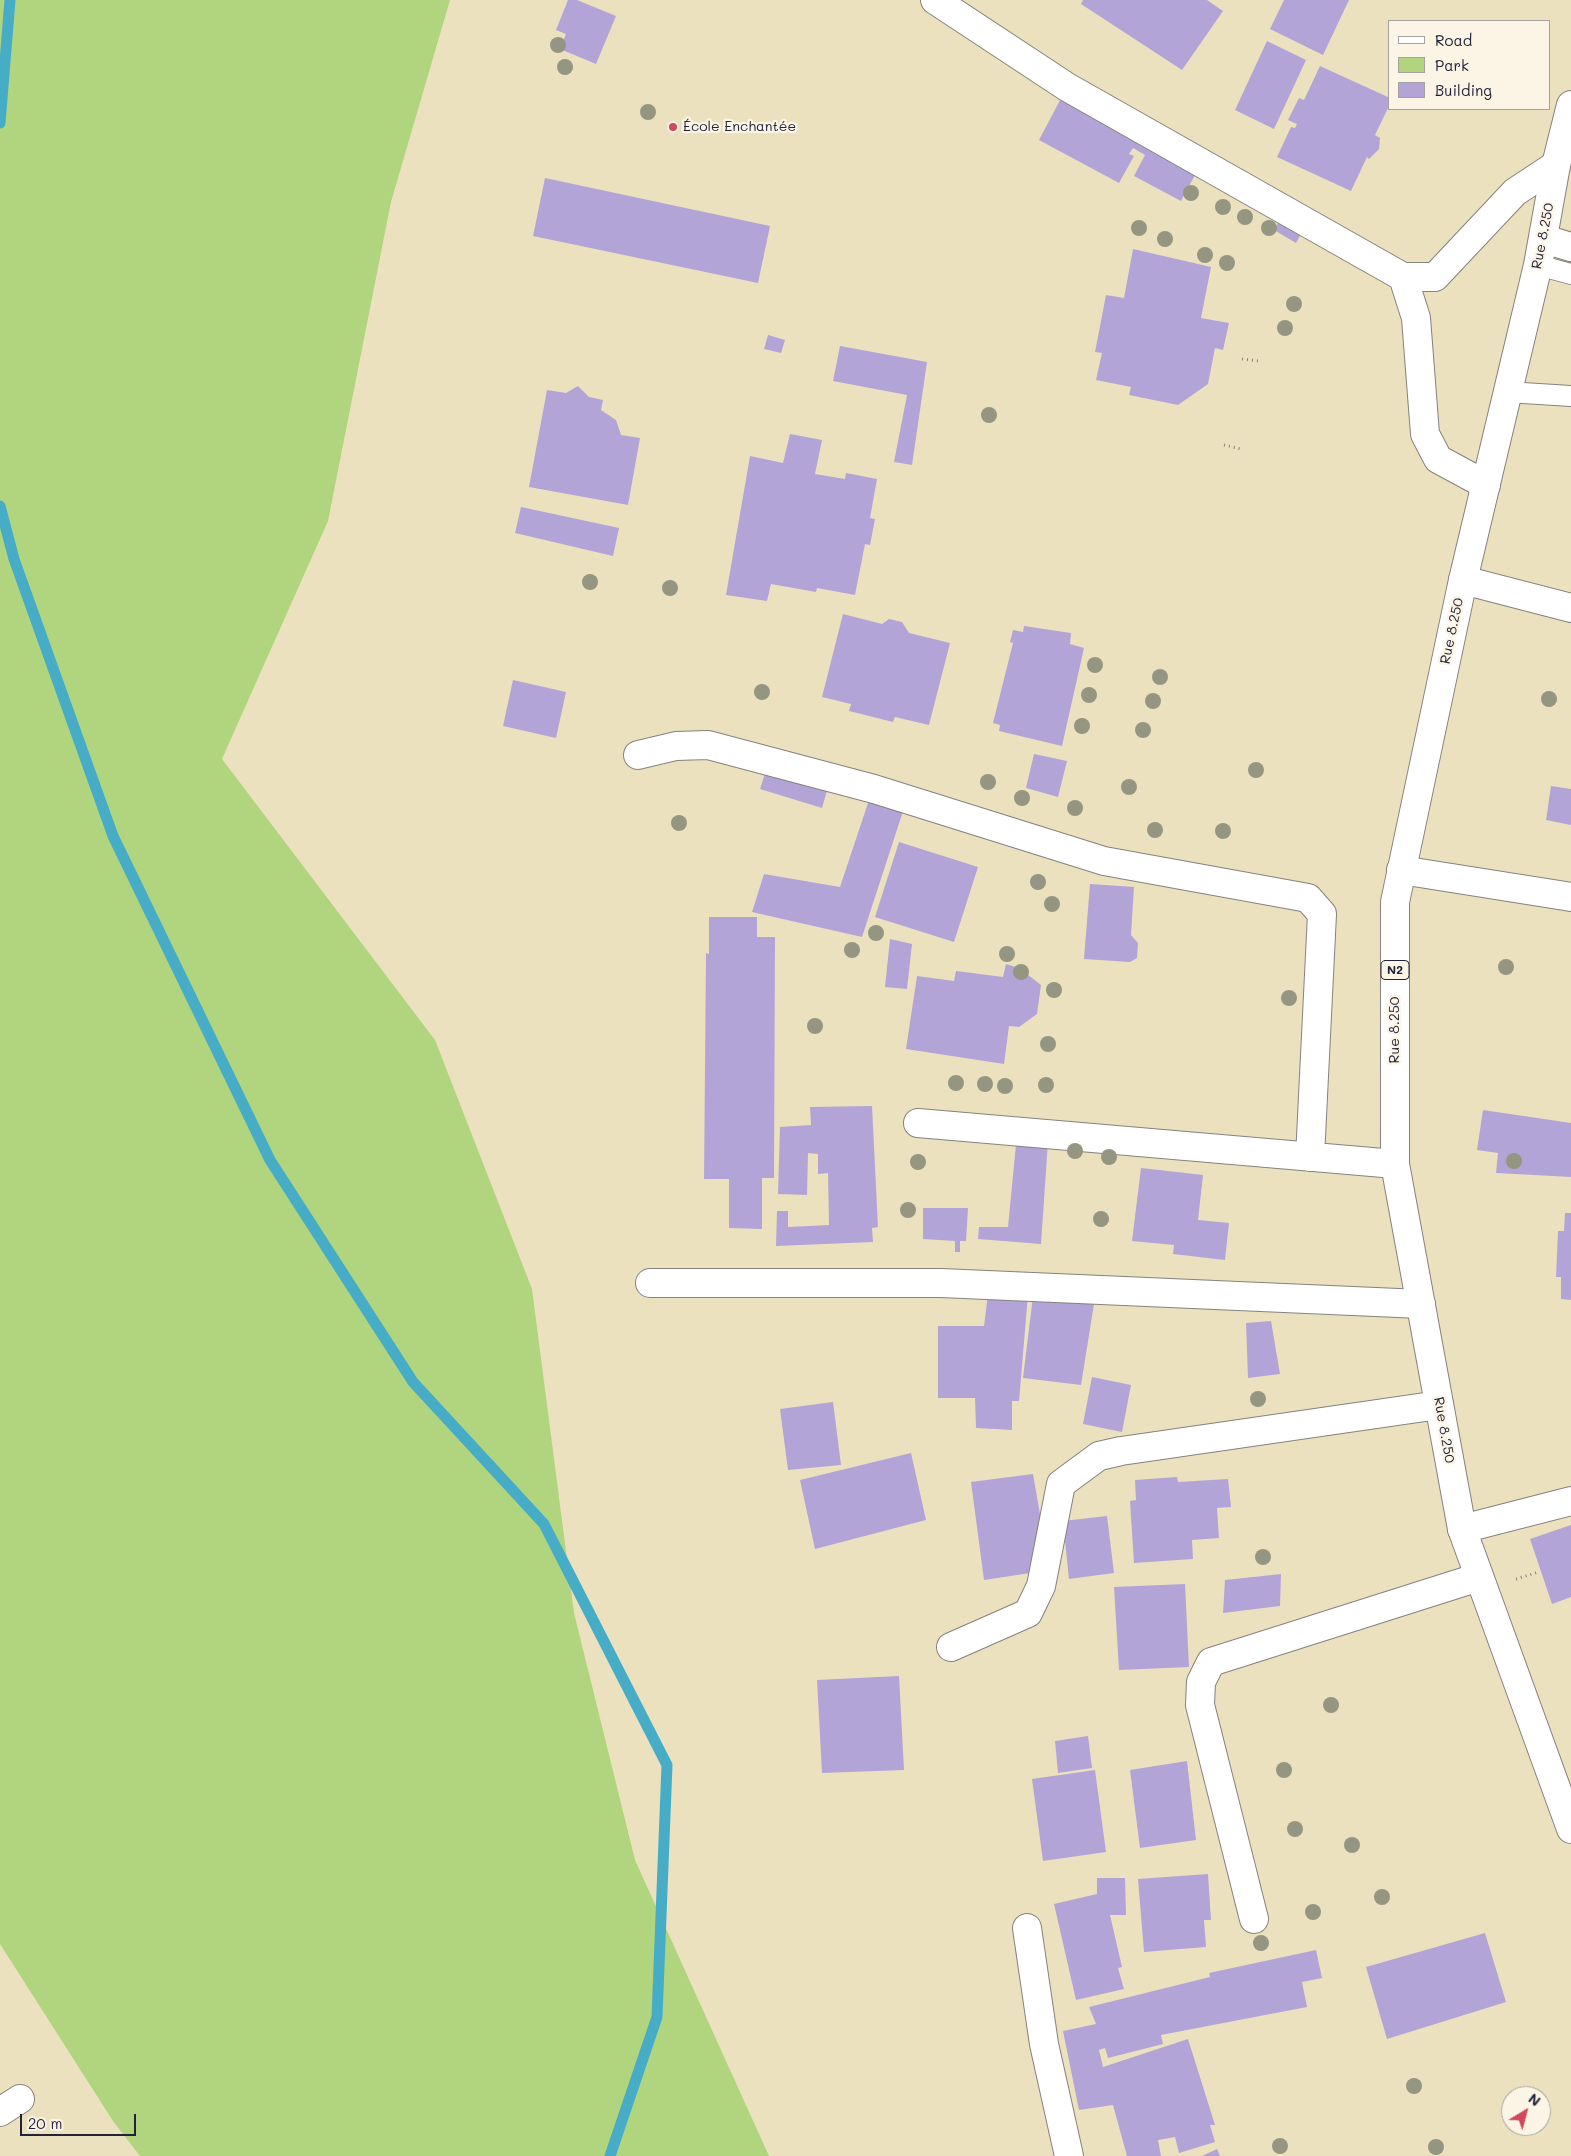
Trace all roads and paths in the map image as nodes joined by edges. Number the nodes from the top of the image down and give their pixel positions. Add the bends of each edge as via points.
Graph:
1 (935, 0) edge
2 (1571, 105) edge
3 (1556, 165) junction
4 (1544, 239) junction
5 (1571, 247) edge
6 (1538, 265) junction
7 (1571, 274) edge
8 (1403, 277) junction
9 (1242, 359) dead end
10 (1259, 362) dead end
11 (1507, 392) junction
12 (1571, 396) edge
13 (1224, 445) dead end
14 (1241, 449) dead end
15 (1486, 485) junction
16 (1463, 580) junction
17 (1571, 608) edge
18 (638, 755) dead end
19 (1402, 870) junction
20 (1571, 897) edge
21 (918, 1123) dead end
22 (1310, 1157) junction
23 (1395, 1164) junction
24 (650, 1284) dead end
25 (1421, 1304) junction
26 (1439, 1405) junction
27 (1571, 1501) edge
28 (1462, 1529) junction
29 (1539, 1572) dead end
30 (1479, 1577) junction
31 (1513, 1580) dead end
32 (951, 1647) dead end
33 (1571, 1829) edge
34 (1254, 1919) dead end
35 (1027, 1928) dead end
36 (1069, 2156) edge

1 - 8 main road via 1067,87
2 - 3 main road, Rue 8.250 / N2
3 - 4 main road, Rue 8.250 / N2
3 - 8 main road via 1515,192 1435,276
4 - 5 main road
4 - 6 main road, Rue 8.250 / N2
6 - 7 lane
6 - 11 main road, Rue 8.250 / N2
8 - 15 main road via 1416,318 1425,434 1438,459
9 - 10 path
11 - 12 lane
11 - 15 main road, Rue 8.250 / N2
13 - 14 path
15 - 16 main road, Rue 8.250 / N2
16 - 17 main road
16 - 19 main road, Rue 8.250 / N2
18 - 22 main road via 676,746 708,745 874,789 1104,861 1308,898 1322,914
19 - 20 main road
19 - 23 main road, Rue 8.250 / N2 via 1395,902
21 - 22 main road
22 - 23 main road
23 - 25 main road, Rue 8.250 / N2
24 - 25 main road via 941,1283
25 - 26 main road, Rue 8.250 / N2
26 - 28 main road, Rue 8.250 / N2
26 - 32 main road via 1100,1456 1061,1484 1041,1586 1028,1613
27 - 28 main road
28 - 30 main road, Rue 8.250 / N2
29 - 31 path
30 - 33 main road, Rue 8.250 / N2
30 - 34 main road via 1211,1662 1201,1682 1200,1706
35 - 36 main road via 1044,2044

